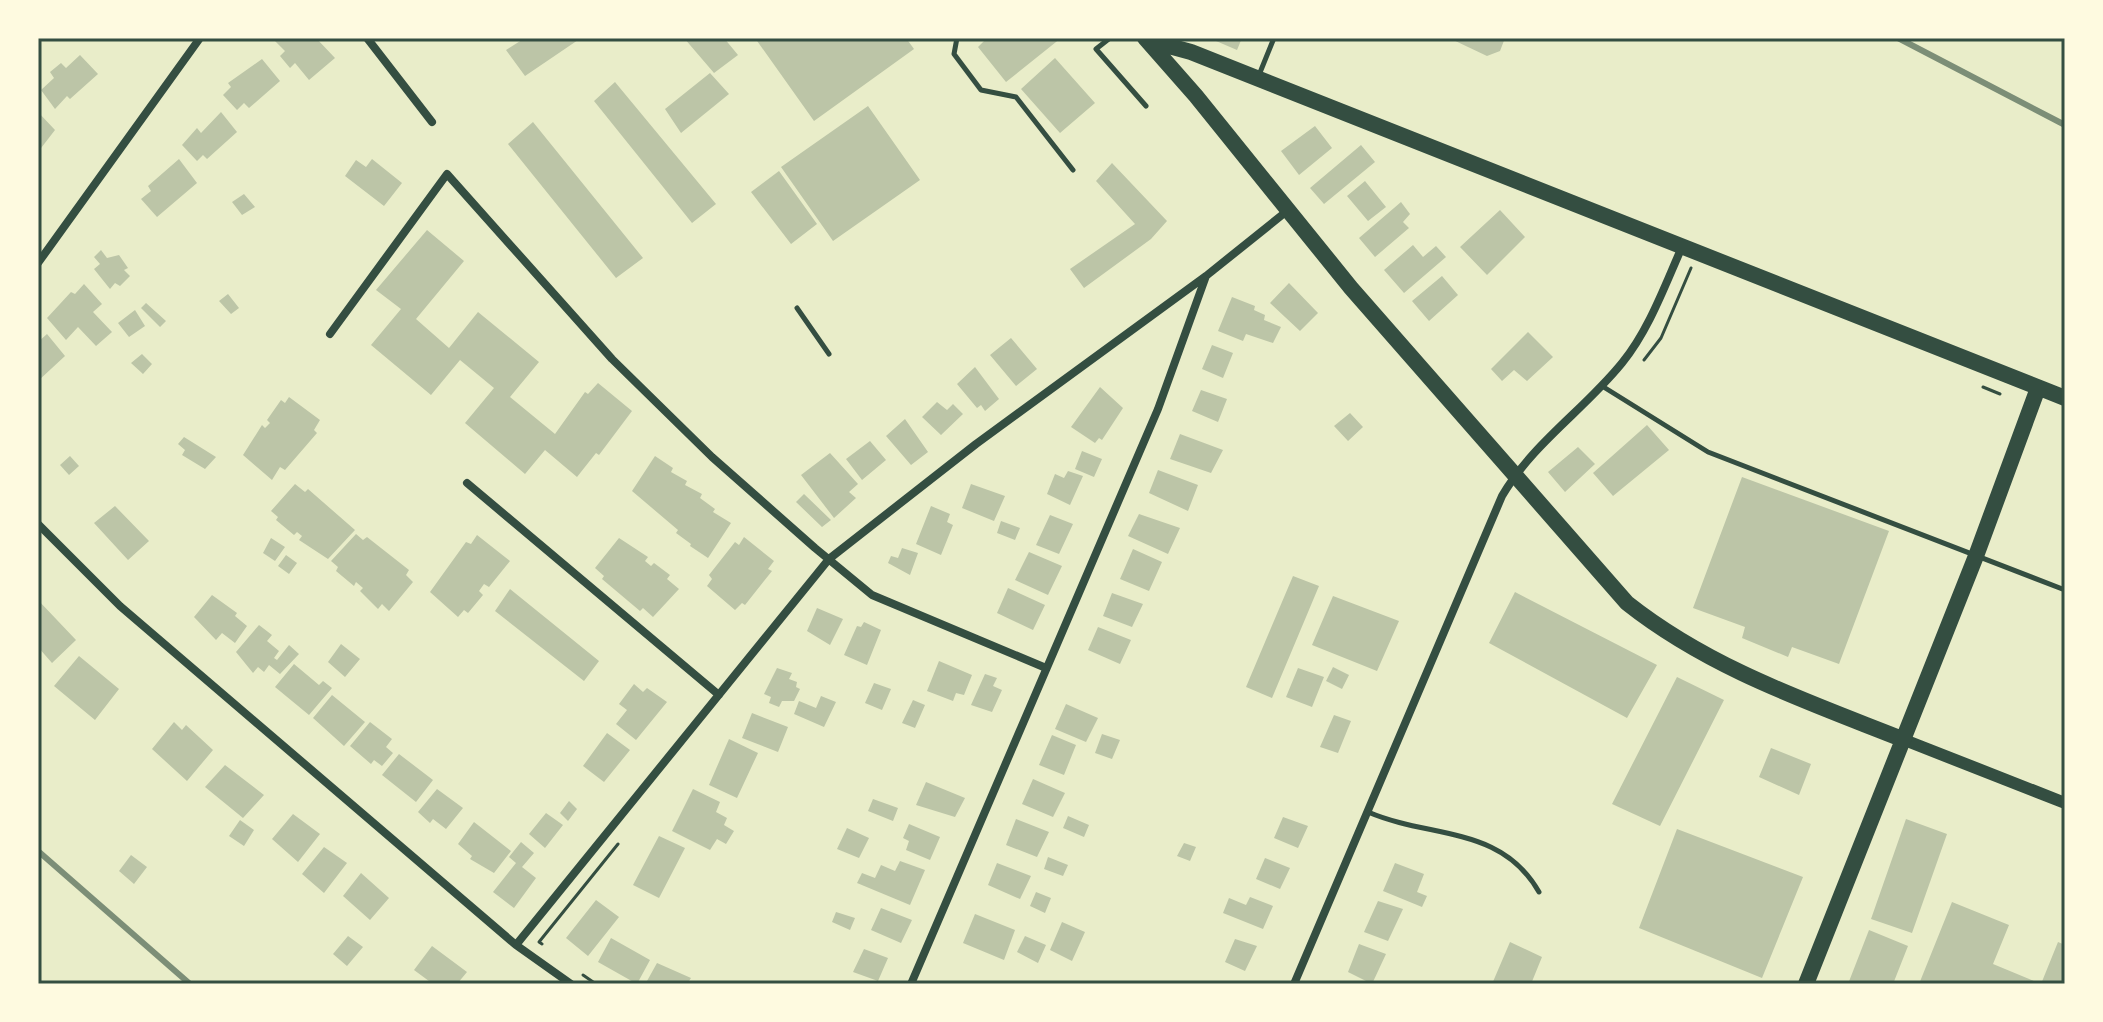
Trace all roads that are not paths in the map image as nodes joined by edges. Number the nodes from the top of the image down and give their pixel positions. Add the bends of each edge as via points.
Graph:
1 (200, 38) edge
2 (367, 38) edge
3 (957, 38) edge
4 (1110, 38) edge
5 (1274, 38) edge
6 (1145, 39) edge
7 (1199, 56) junction
8 (1179, 75) junction
9 (1257, 80) junction
10 (1146, 106) dead end
11 (432, 122) dead end
12 (1073, 170) dead end
13 (1287, 211) junction
14 (1682, 247) junction
15 (38, 263) edge
16 (1206, 276) junction
17 (797, 308) dead end
18 (330, 334) dead end
19 (829, 354) dead end
20 (1601, 386) junction
21 (2038, 388) junction
22 (2065, 398) edge
23 (1514, 475) junction
24 (467, 483) dead end
25 (38, 524) edge
26 (1976, 556) junction
27 (829, 559) junction
28 (2065, 590) edge
29 (1046, 668) junction
30 (719, 695) junction
31 (1902, 739) junction
32 (2065, 803) edge
33 (1368, 812) junction
34 (1539, 892) dead end
35 (516, 945) junction
36 (571, 984) edge
37 (911, 984) edge
38 (1294, 984) edge
39 (1806, 984) edge

1 - 15 street
2 - 11 street
3 - 12 lane via 954,54 981,90 1016,97
4 - 10 lane via 1096,49
5 - 9 lane
6 - 7 main road
6 - 8 main road
7 - 8 main road
7 - 9 main road
8 - 13 main road
9 - 14 main road
13 - 16 street
13 - 23 main road
14 - 20 street via 1642,332
14 - 21 main road
16 - 27 street
16 - 29 street via 1158,409
17 - 19 lane
18 - 27 street via 447,174 612,359 712,457
20 - 23 street
20 - 26 lane via 1708,452
21 - 22 main road
21 - 26 main road
23 - 31 main road via 1590,565 1655,625 1731,669
23 - 33 street
24 - 30 street
25 - 35 street via 120,606
26 - 28 lane
26 - 31 main road
27 - 29 street via 872,595
27 - 30 street
29 - 37 street
30 - 35 street
31 - 32 street
31 - 39 main road
33 - 34 lane via 1502,850 1526,870
33 - 38 street
35 - 36 street

